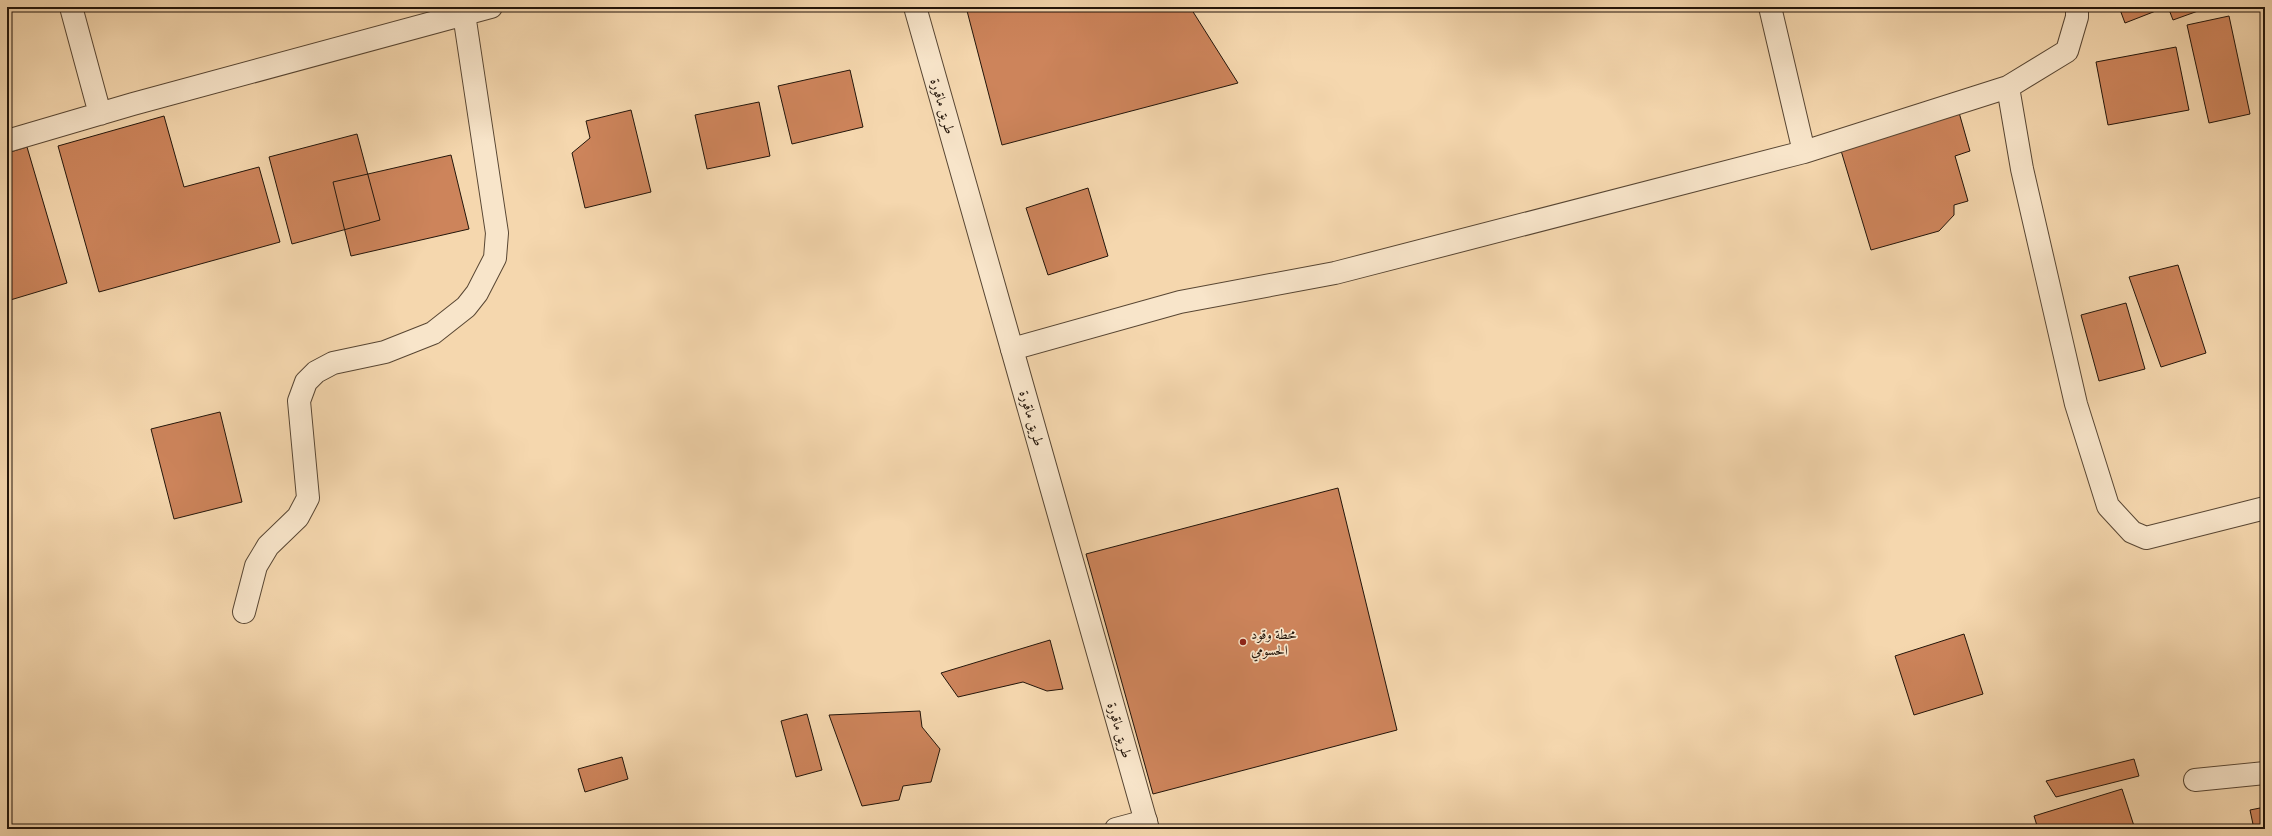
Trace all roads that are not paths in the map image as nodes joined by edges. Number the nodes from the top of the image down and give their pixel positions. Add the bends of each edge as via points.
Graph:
1 (71, 7) edge
2 (491, 7) edge
3 (915, 7) edge
4 (1770, 7) edge
5 (2077, 7) edge
6 (464, 14) junction
7 (2008, 87) junction
8 (100, 114) junction
9 (7, 141) edge
10 (1804, 152) junction
11 (1012, 349) junction
12 (2265, 508) edge
13 (244, 612) dead end
14 (2265, 773) edge
15 (2194, 780) dead end
16 (1147, 825) edge
17 (1116, 829) edge

1 - 8 street
2 - 6 street
3 - 11 street, طريق ماقورة
4 - 10 street
5 - 7 street via 2078,17 2067,50
6 - 8 street
6 - 13 street via 497,233 495,258 477,293 466,307 433,333 385,352 333,363 316,372 306,382 300,401 308,498 298,517 268,546 256,566
7 - 10 street
7 - 12 street via 2022,169 2074,396 2108,506 2132,532 2146,538
8 - 9 street
10 - 11 street via 1335,274 1180,302
11 - 16 street, طريق ماقورة
14 - 15 street
16 - 17 street

